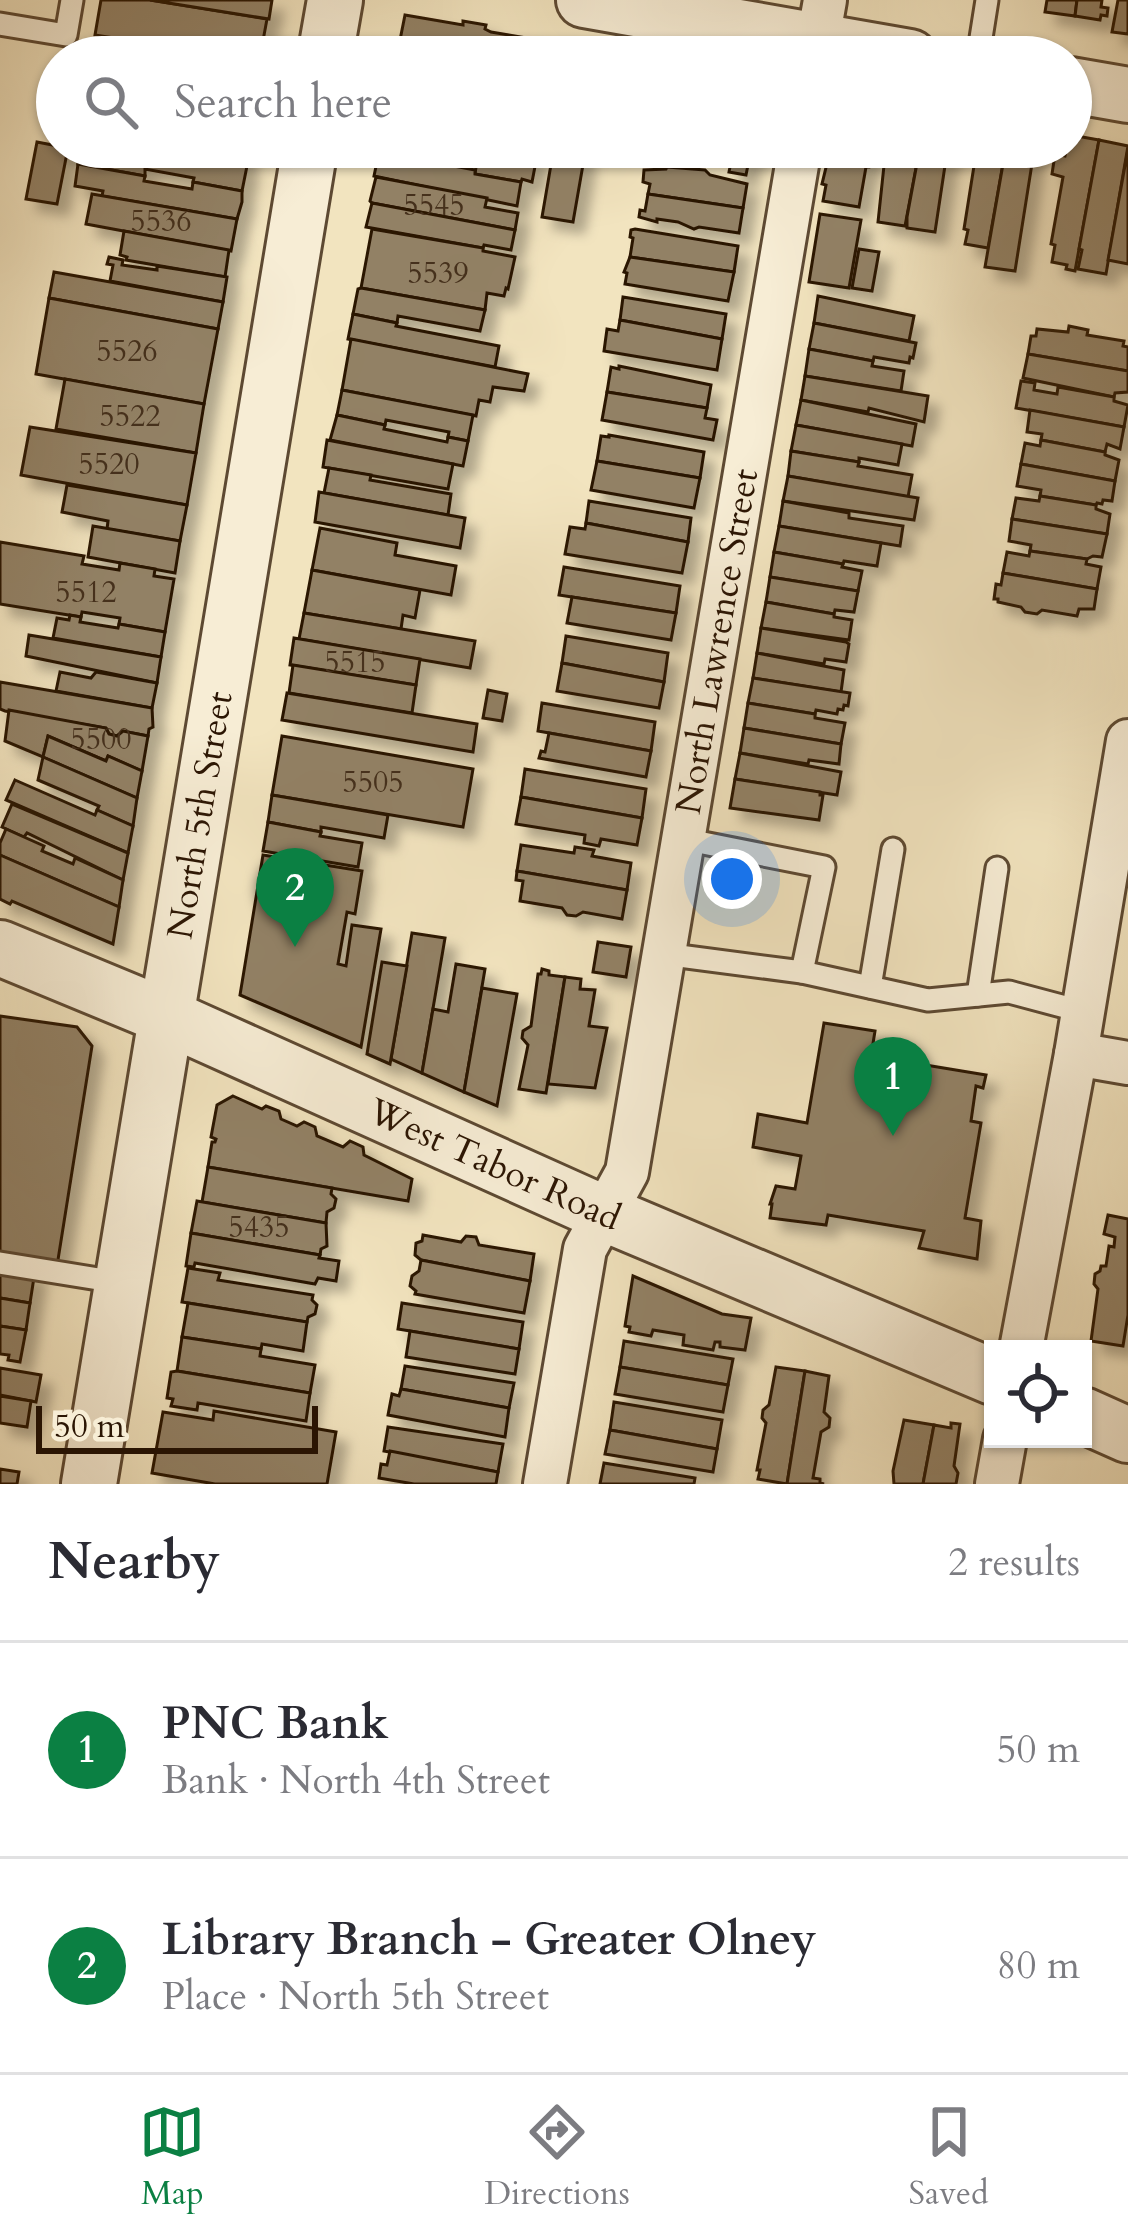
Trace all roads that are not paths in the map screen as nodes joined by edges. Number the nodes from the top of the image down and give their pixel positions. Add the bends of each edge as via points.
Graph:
1 (72, 0) edge
2 (335, 0) edge
3 (584, 0) edge
4 (987, 0) edge
5 (0, 24) edge
6 (819, 33) edge
7 (329, 36) edge
8 (981, 36) edge
9 (1092, 89) edge
10 (1128, 95) edge
11 (307, 168) edge
12 (796, 168) edge
13 (1128, 741) edge
14 (683, 839) junction
15 (893, 849) dead end
16 (998, 868) dead end
17 (0, 948) edge
18 (664, 954) junction
19 (802, 972) junction
20 (870, 987) junction
21 (978, 995) junction
22 (1084, 1012) junction
23 (166, 1017) junction
24 (1076, 1054) junction
25 (1128, 1063) edge
26 (603, 1213) junction
27 (0, 1263) edge
28 (124, 1282) junction
29 (1023, 1340) edge
30 (984, 1373) edge
31 (1092, 1419) edge
32 (1128, 1435) edge
33 (1003, 1448) edge
34 (88, 1484) edge
35 (545, 1484) edge
36 (997, 1484) edge

1 - 5 lane via 65,35
2 - 7 street
3 - 6 street
4 - 8 lane
9 - 10 street
11 - 23 street, North 5th Street
12 - 14 street, North Lawrence Street
13 - 22 street
14 - 18 street, North Lawrence Street
14 - 19 lane via 824,867
15 - 20 lane
16 - 21 lane
17 - 23 street, West Tabor Road
18 - 19 lane
18 - 26 street, North Lawrence Street via 627,1172
19 - 20 lane
20 - 21 lane via 928,1000
21 - 22 lane via 1009,992
22 - 24 street
23 - 26 street, West Tabor Road
23 - 28 street, North 5th Street
24 - 25 street
24 - 29 street
26 - 30 street, West Tabor Road
26 - 35 street, North Lawrence Street via 585,1249
27 - 28 lane
28 - 34 street, North 5th Street
31 - 32 street
33 - 36 street

